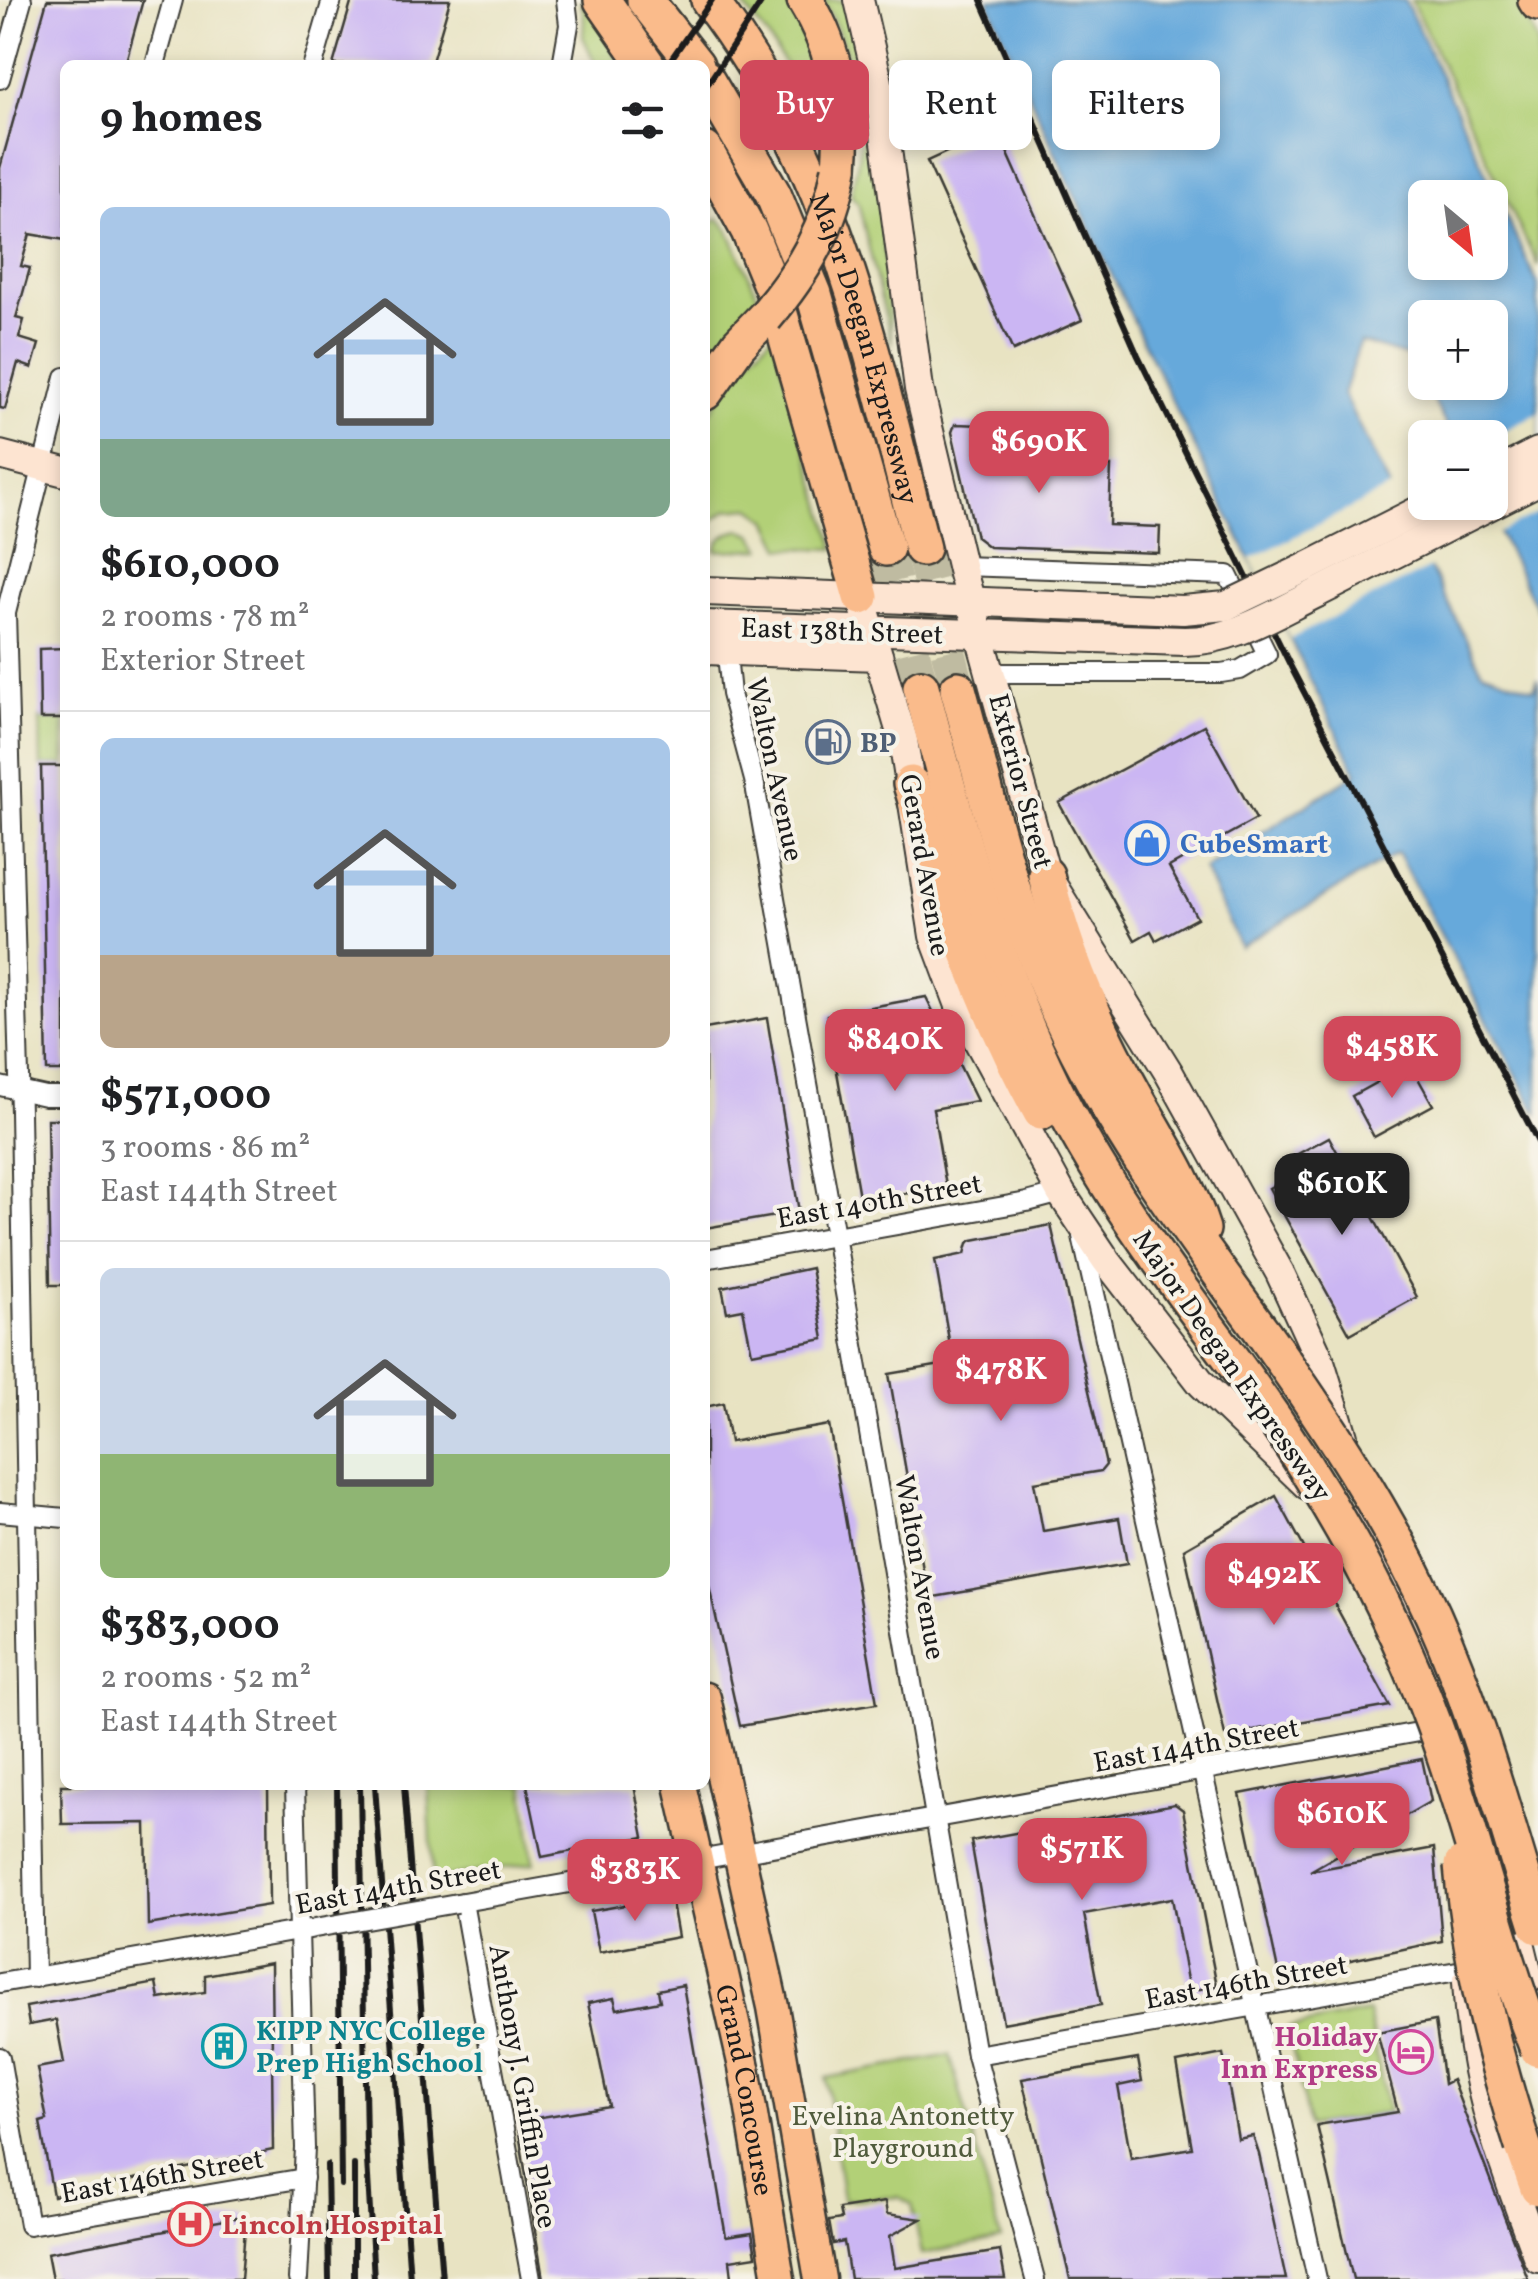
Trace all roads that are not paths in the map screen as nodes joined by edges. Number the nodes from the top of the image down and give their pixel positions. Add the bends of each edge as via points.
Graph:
1 (22, 0) edge
2 (173, 0) edge
3 (332, 0) edge
4 (645, 0) edge
5 (709, 0) edge
6 (805, 0) edge
7 (859, 0) edge
8 (579, 3) edge
9 (155, 60) edge
10 (314, 60) edge
11 (563, 60) edge
12 (642, 60) edge
13 (692, 60) edge
14 (0, 78) edge
15 (710, 87) edge
16 (710, 159) edge
17 (710, 385) edge
18 (60, 416) edge
19 (1538, 452) edge
20 (0, 455) edge
21 (1508, 467) edge
22 (53, 470) edge
23 (1538, 481) edge
24 (1408, 516) edge
25 (886, 548) tunnel mouth
26 (922, 548) tunnel mouth
27 (961, 566) junction
28 (710, 591) edge
29 (861, 597) junction
30 (971, 603) junction
31 (980, 634) junction
32 (716, 638) edge
33 (874, 644) junction
34 (992, 673) junction
35 (921, 687) tunnel mouth
36 (958, 689) tunnel mouth
37 (911, 784) junction
38 (1046, 875) junction
39 (9, 1088) edge
40 (60, 1096) edge
41 (1061, 1193) junction
42 (1126, 1213) junction
43 (835, 1235) junction
44 (710, 1259) edge
45 (1213, 1264) junction
46 (1357, 1479) junction
47 (1324, 1501) junction
48 (0, 1512) edge
49 (26, 1514) junction
50 (60, 1517) edge
51 (1381, 1555) junction
52 (710, 1720) edge
53 (1451, 1726) junction
54 (1204, 1770) junction
55 (296, 1790) edge
56 (681, 1790) edge
57 (1456, 1794) junction
58 (938, 1820) junction
59 (740, 1855) junction
60 (697, 1862) junction
61 (460, 1903) junction
62 (1538, 1926) edge
63 (307, 1930) junction
64 (1524, 1958) junction
65 (1466, 1969) junction
66 (34, 1978) junction
67 (0, 1983) edge
68 (1258, 2007) junction
69 (1538, 2013) edge
70 (1538, 2048) edge
71 (976, 2055) junction
72 (0, 2056) edge
73 (304, 2178) junction
74 (1538, 2188) edge
75 (1538, 2258) edge
76 (298, 2279) edge
77 (530, 2279) edge
78 (779, 2279) edge
79 (820, 2279) edge
80 (1036, 2279) edge
81 (1318, 2279) edge

1 - 14 street
2 - 9 street
3 - 10 street
4 - 13 highway
5 - 26 highway, Major Deegan Expressway via 776,102 825,203 861,312
6 - 17 highway, bridge via 837,77 842,120 832,205 792,283
7 - 27 main road, Exterior Street via 875,62 919,389
8 - 11 street
8 - 12 highway
15 - 25 highway, Major Deegan Expressway via 773,194 814,294
16 - 29 highway via 773,290
18 - 22 street
19 - 21 main road
20 - 22 main road
22 - 39 street via 6,613
23 - 31 main road, East 138th Street, bridge via 1234,634 1184,641
24 - 30 main road, East 138th Street, bridge via 1216,608
27 - 30 main road, Exterior Street
27 - 34 street via 1228,575 1267,654 1222,673
28 - 29 main road, East 138th Street
29 - 30 main road, East 138th Street
29 - 33 main road, Gerard Avenue
30 - 31 main road, Exterior Street
31 - 33 main road, East 138th Street
31 - 34 main road, Exterior Street
32 - 33 main road, East 138th Street
32 - 43 street, Walton Avenue via 754,780
33 - 37 main road, Gerard Avenue
34 - 38 main road, Exterior Street
35 - 42 highway, Major Deegan Expressway via 981,910 1007,980 1053,1086
36 - 45 highway, Major Deegan Expressway via 1014,894 1059,1013 1146,1170
37 - 41 main road, Gerard Avenue via 929,912 951,988
37 - 42 highway via 957,928 1004,1042 1052,1131
38 - 45 highway via 1077,979 1192,1196
38 - 46 main road, Exterior Street via 1280,1273 1318,1358
39 - 40 street
39 - 49 street
41 - 43 street, East 140th Street
41 - 47 main road, Exterior Street via 1202,1384
41 - 54 street, Gerard Avenue via 1088,1254
42 - 57 highway, Major Deegan Expressway, bridge via 1302,1459 1359,1555 1414,1675
43 - 44 street, East 140th Street
43 - 58 street, Walton Avenue
45 - 62 highway, Major Deegan Expressway, bridge via 1342,1445 1418,1584 1476,1723
46 - 47 main road via 1341,1502
46 - 51 main road, Exterior Street
47 - 51 main road, Exterior Street
48 - 49 street
49 - 50 street
49 - 66 street
51 - 53 main road, Exterior Street via 1444,1692
52 - 59 main road, Grand Concourse
53 - 54 street, East 144th Street
53 - 64 main road, Exterior Street
53 - 65 main road, Exterior Street
54 - 58 street, East 144th Street
54 - 68 street, Gerard Avenue
55 - 63 street
56 - 60 main road, Grand Concourse
57 - 70 highway, Major Deegan Expressway, bridge
57 - 74 highway, bridge via 1479,1984
58 - 59 street, East 144th Street
58 - 71 street, Walton Avenue
59 - 60 street, East 144th Street
59 - 79 main road, Grand Concourse
60 - 61 street, East 144th Street
60 - 78 main road, Grand Concourse via 744,2067
61 - 63 street, East 144th Street, bridge
61 - 77 street, Anthony J. Griffin Place
63 - 66 street, East 144th Street
63 - 73 street
64 - 65 street, East 146th Street
64 - 69 main road, Exterior Street
65 - 68 street, East 146th Street
65 - 75 main road, Exterior Street via 1479,2088
66 - 67 street, East 144th Street
68 - 71 street, East 146th Street
68 - 81 street, Gerard Avenue
71 - 80 street, Walton Avenue
72 - 73 street, East 146th Street via 29,2225
73 - 76 street

